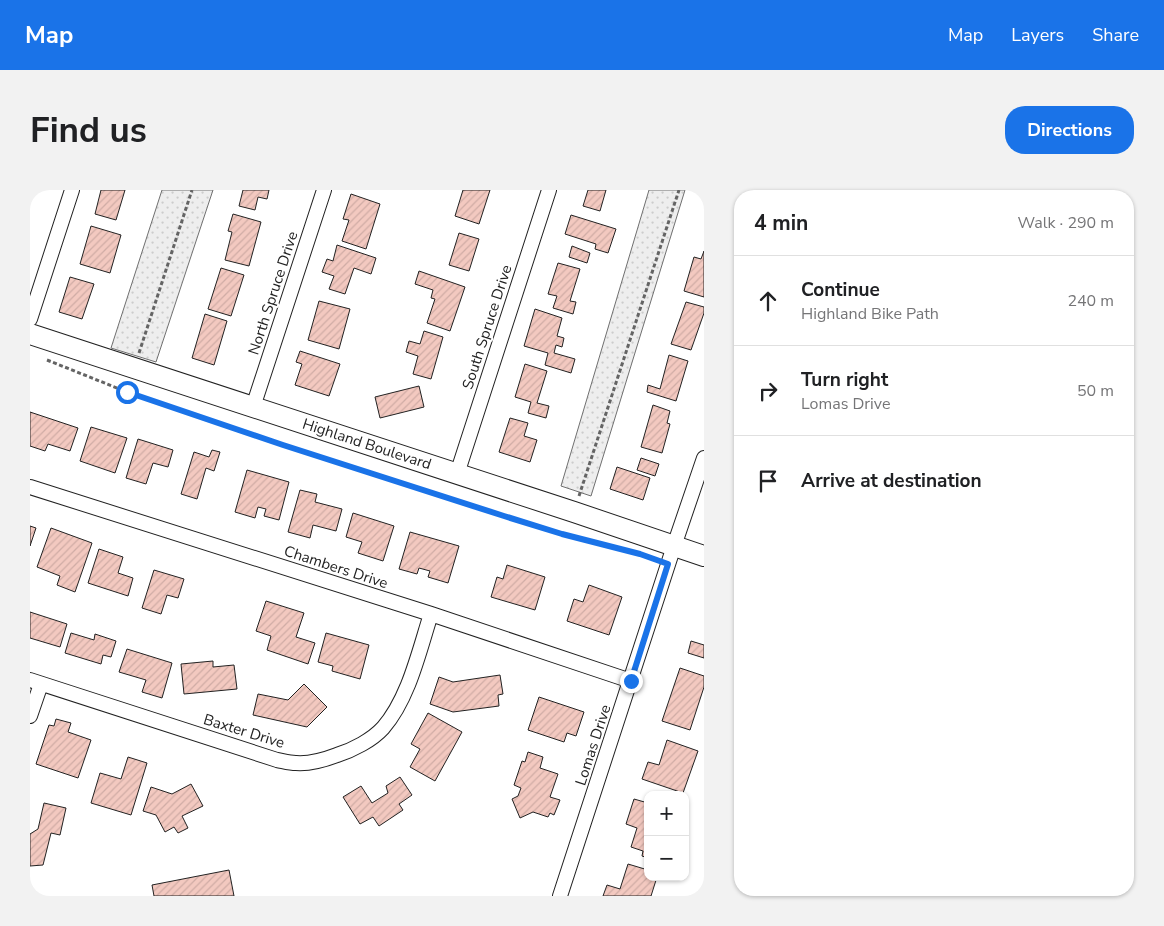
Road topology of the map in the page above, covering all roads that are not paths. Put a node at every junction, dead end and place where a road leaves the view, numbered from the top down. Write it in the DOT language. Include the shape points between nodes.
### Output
graph roads {
  1 [pos="72,190"];
  2 [pos="324,190"];
  3 [pos="549,190"];
  4 [pos="30,319"];
  5 [pos="30,334"];
  6 [pos="253,407"];
  7 [pos="704,458"];
  8 [pos="457,474"];
  9 [pos="30,487"];
  10 [pos="674,546"];
  11 [pos="704,556"];
  12 [pos="431,614"];
  13 [pos="631,681"];
  14 [pos="36,682"];
  15 [pos="30,716"];
  16 [pos="560,896"];
  1 -- 4 [label="street"];
  2 -- 6 [label="street, North Spruce Drive"];
  3 -- 8 [label="street, South Spruce Drive"];
  5 -- 6 [label="main road, Highland Boulevard"];
  6 -- 8 [label="main road, Highland Boulevard"];
  7 -- 10 [label="street, Lomas Drive"];
  8 -- 10 [label="main road, Highland Boulevard"];
  9 -- 12 [label="street, Chambers Drive"];
  10 -- 11 [label="main road, Highland Boulevard"];
  10 -- 13 [label="street, Lomas Drive"];
  12 -- 13 [label="street, Chambers Drive"];
  12 -- 14 [label="street, Baxter Drive" via="396,710 368,740 319,761 296,763 277,760"];
  13 -- 16 [label="street, Lomas Drive"];
  14 -- 15 [label="street"];
}
